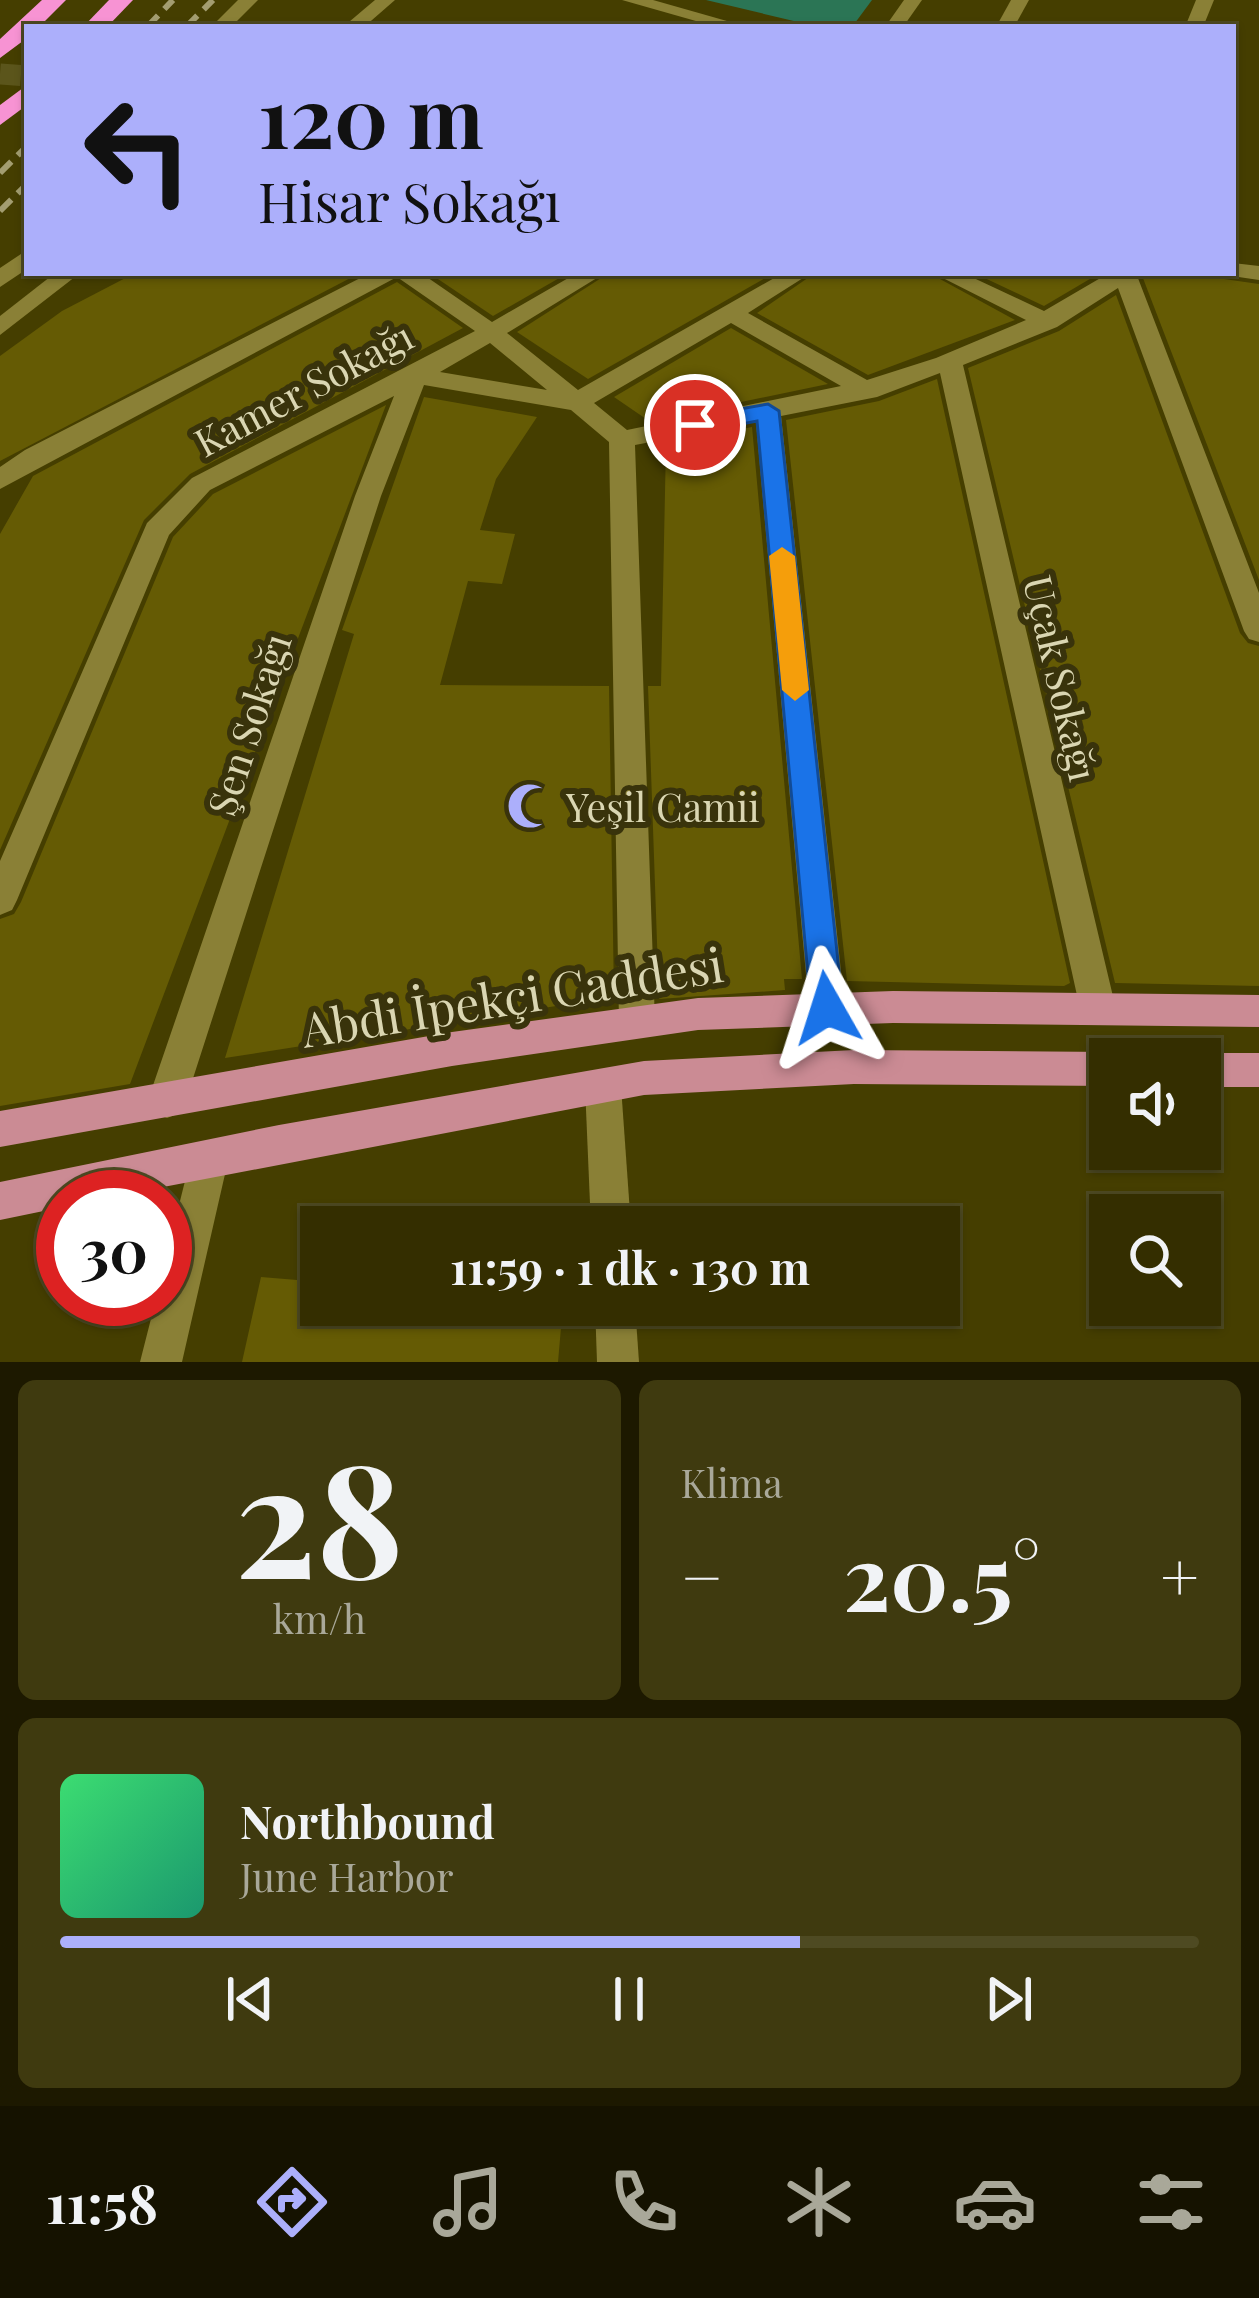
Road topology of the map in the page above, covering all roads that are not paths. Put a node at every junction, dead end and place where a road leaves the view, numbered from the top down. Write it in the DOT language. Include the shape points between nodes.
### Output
graph roads {
  1 [pos="55,0"];
  2 [pos="122,0"];
  3 [pos="249,0"];
  4 [pos="386,0"];
  5 [pos="409,0"];
  6 [pos="631,0"];
  7 [pos="29,24"];
  8 [pos="97,24"];
  9 [pos="223,24"];
  10 [pos="360,24"];
  11 [pos="361,24"];
  12 [pos="727,24"];
  13 [pos="24,29"];
  14 [pos="0,51"];
  15 [pos="24,95"];
  16 [pos="0,118"];
  17 [pos="24,260"];
  18 [pos="65,276"];
  19 [pos="382,276"];
  20 [pos="410,276"];
  21 [pos="589,276"];
  22 [pos="795,276"];
  23 [pos="950,276"];
  24 [pos="1122,276"];
  25 [pos="1126,276"];
  26 [pos="0,280"];
  27 [pos="732,314"];
  28 [pos="1048,322"];
  29 [pos="0,328"];
  30 [pos="490,331"];
  31 [pos="950,364"];
  32 [pos="415,376"];
  33 [pos="868,391"];
  34 [pos="575,403"];
  35 [pos="768,411"];
  36 [pos="622,439"];
  37 [pos="0,480"];
  38 [pos="1259,631"];
  39 [pos="0,900"];
  40 [pos="827,1008"];
  41 [pos="1098,1009"];
  42 [pos="1259,1011"];
  43 [pos="638,1022"];
  44 [pos="1089,1070"];
  45 [pos="1221,1070"];
  46 [pos="1259,1070"];
  47 [pos="644,1078"];
  48 [pos="603,1086"];
  49 [pos="166,1100"];
  50 [pos="0,1129"];
  51 [pos="209,1162"];
  52 [pos="0,1202"];
  53 [pos="610,1206"];
  54 [pos="616,1326"];
  55 [pos="161,1362"];
  56 [pos="618,1362"];
  1 -- 7 [label="highway"];
  2 -- 8 [label="highway"];
  3 -- 9 [label="street"];
  4 -- 10 [label="street"];
  5 -- 11 [label="street"];
  6 -- 12 [label="street"];
  13 -- 14 [label="highway"];
  15 -- 16 [label="highway"];
  17 -- 26 [label="street"];
  18 -- 29 [label="street"];
  19 -- 37 [label="street"];
  20 -- 30 [label="street"];
  21 -- 30 [label="street, Kamer Sokağı"];
  22 -- 27 [label="street"];
  23 -- 28 [label="street"];
  24 -- 28 [label="street"];
  25 -- 38 [label="street"];
  27 -- 33 [label="street"];
  27 -- 34 [label="street"];
  28 -- 31 [label="street"];
  30 -- 32 [label="street, Kamer Sokağı"];
  30 -- 34 [label="street"];
  31 -- 33 [label="street"];
  31 -- 41 [label="street, Uçak Sokağı"];
  32 -- 34 [label="street"];
  32 -- 39 [label="street, Kamer Sokağı" via="201,484 157,530"];
  32 -- 49 [label="street, Şen Sokağı"];
  33 -- 35 [label="street"];
  34 -- 36 [label="street"];
  35 -- 36 [label="street"];
  35 -- 40 [label="street"];
  36 -- 43 [label="street"];
  40 -- 41 [label="main road, Abdi İpekçi Caddesi"];
  40 -- 43 [label="main road, Abdi İpekçi Caddesi"];
  41 -- 42 [label="main road, Abdi İpekçi Caddesi"];
  43 -- 47 [label="main road"];
  43 -- 49 [label="main road, Abdi İpekçi Caddesi"];
  44 -- 47 [label="main road" via="854,1067"];
  45 -- 46 [label="main road"];
  47 -- 48 [label="main road"];
  48 -- 51 [label="main road"];
  48 -- 53 [label="street"];
  49 -- 50 [label="main road, Abdi İpekçi Caddesi"];
  51 -- 52 [label="main road"];
  51 -- 55 [label="street"];
  54 -- 56 [label="street"];
}
